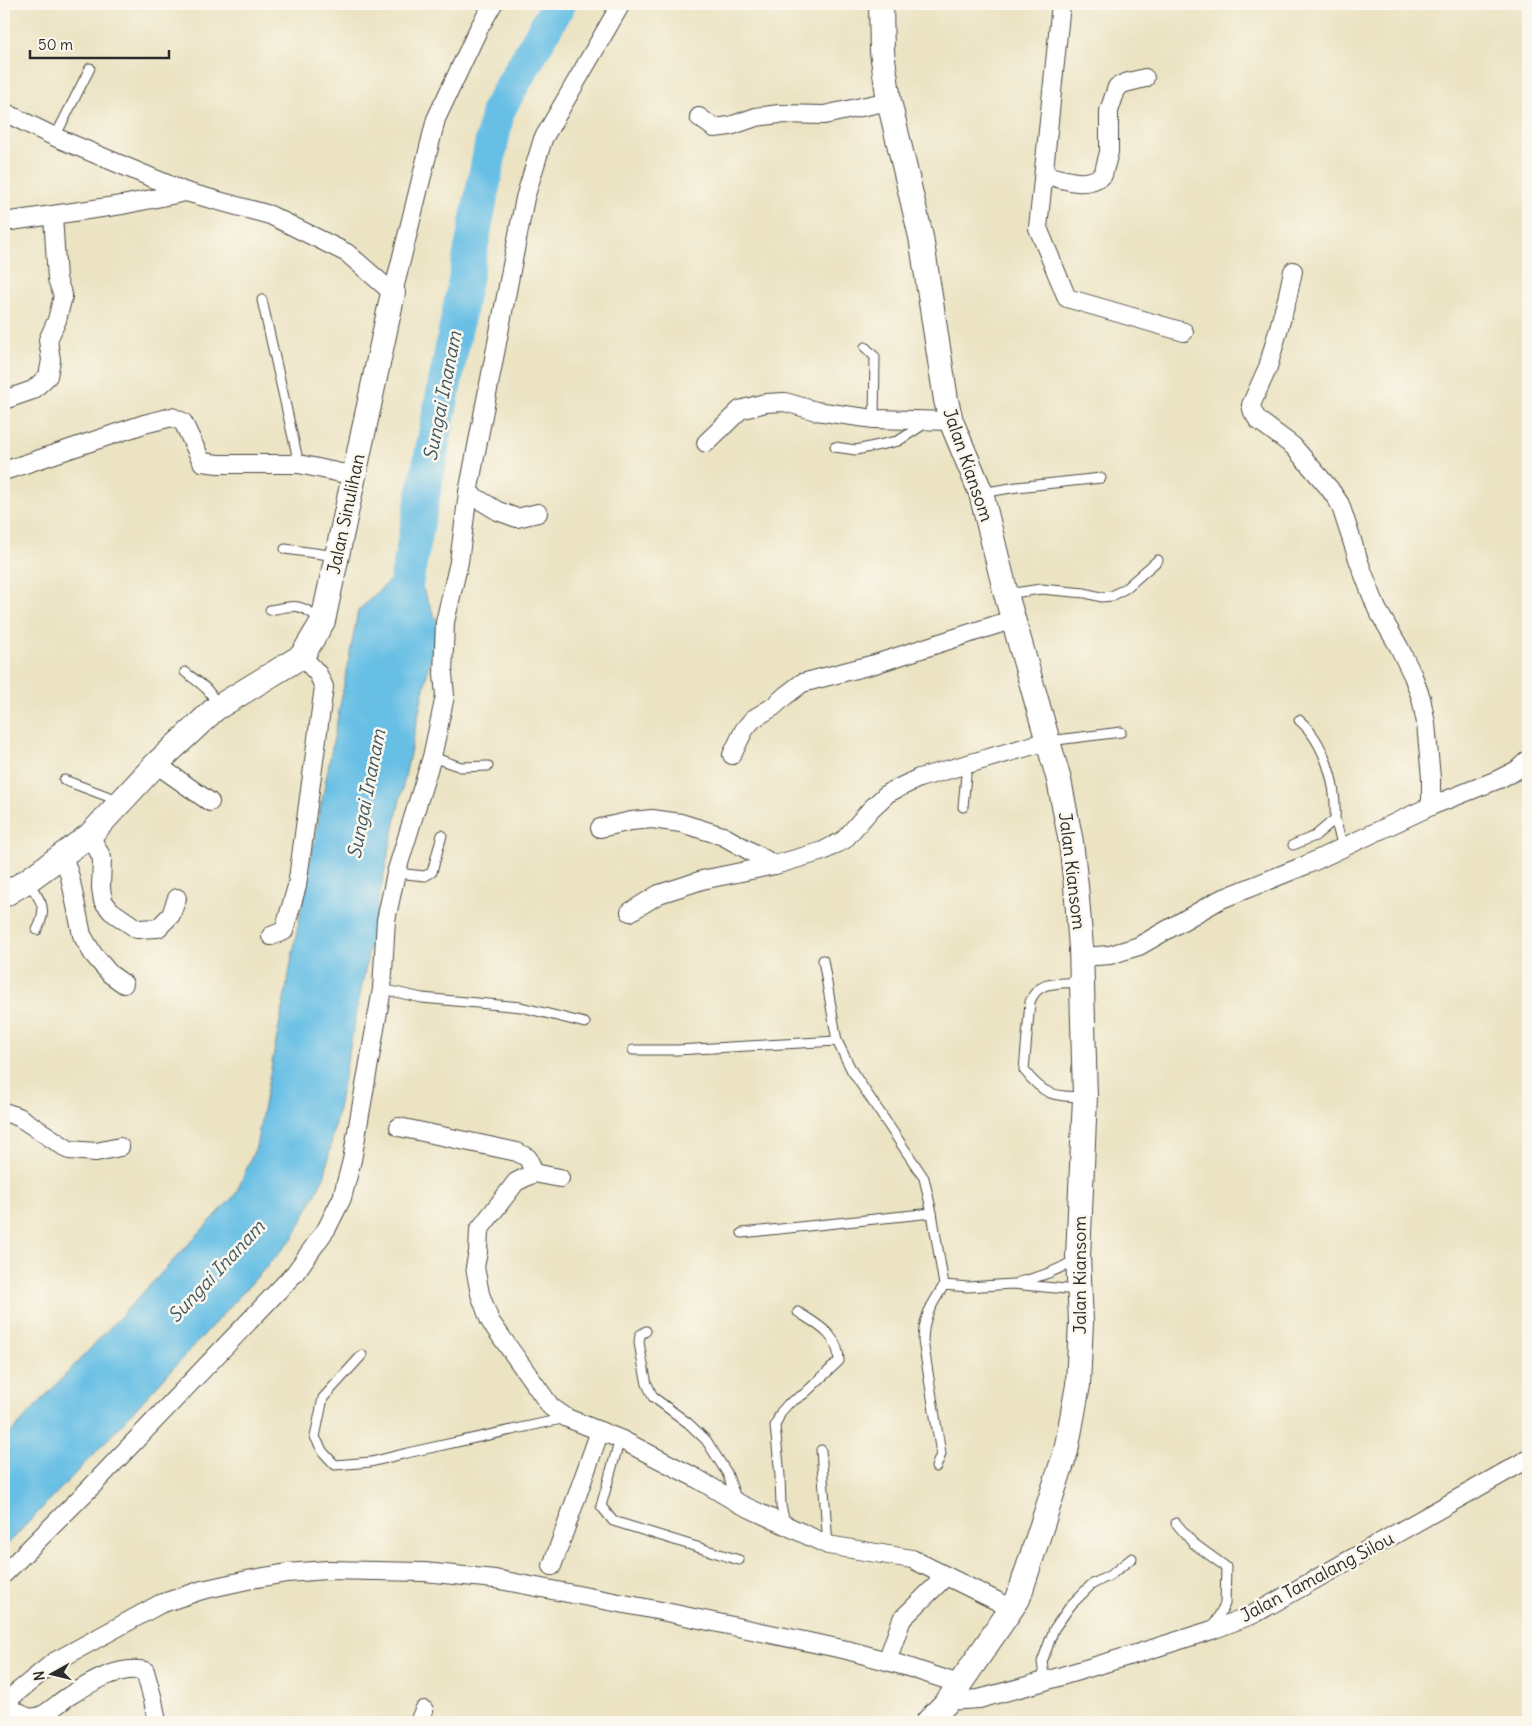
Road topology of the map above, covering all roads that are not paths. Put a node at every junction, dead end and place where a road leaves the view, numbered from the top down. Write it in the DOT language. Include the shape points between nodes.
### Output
graph roads {
  1 [pos="493,4"];
  2 [pos="621,4"];
  3 [pos="881,4"];
  4 [pos="1061,4"];
  5 [pos="90,68"];
  6 [pos="1145,78"];
  7 [pos="889,101"];
  8 [pos="4,112"];
  9 [pos="699,117"];
  10 [pos="55,137"];
  11 [pos="1044,175"];
  12 [pos="186,192"];
  13 [pos="53,215"];
  14 [pos="4,222"];
  15 [pos="1293,271"];
  16 [pos="393,293"];
  17 [pos="262,300"];
  18 [pos="1184,332"];
  19 [pos="865,347"];
  20 [pos="4,400"];
  21 [pos="874,419"];
  22 [pos="941,420"];
  23 [pos="706,443"];
  24 [pos="835,447"];
  25 [pos="299,464"];
  26 [pos="4,471"];
  27 [pos="354,476"];
  28 [pos="1101,478"];
  29 [pos="468,493"];
  30 [pos="981,493"];
  31 [pos="538,513"];
  32 [pos="285,549"];
  33 [pos="337,556"];
  34 [pos="1158,560"];
  35 [pos="1006,594"];
  36 [pos="270,610"];
  37 [pos="323,620"];
  38 [pos="1014,620"];
  39 [pos="302,656"];
  40 [pos="185,672"];
  41 [pos="214,709"];
  42 [pos="1299,720"];
  43 [pos="1121,732"];
  44 [pos="1048,741"];
  45 [pos="732,755"];
  46 [pos="432,757"];
  47 [pos="1528,760"];
  48 [pos="967,763"];
  49 [pos="156,764"];
  50 [pos="488,766"];
  51 [pos="64,780"];
  52 [pos="121,801"];
  53 [pos="210,802"];
  54 [pos="1431,806"];
  55 [pos="963,807"];
  56 [pos="1335,819"];
  57 [pos="600,828"];
  58 [pos="90,835"];
  59 [pos="442,835"];
  60 [pos="1293,845"];
  61 [pos="1343,847"];
  62 [pos="63,855"];
  63 [pos="775,865"];
  64 [pos="396,873"];
  65 [pos="27,881"];
  66 [pos="4,895"];
  67 [pos="177,898"];
  68 [pos="630,912"];
  69 [pos="37,930"];
  70 [pos="271,936"];
  71 [pos="1082,957"];
  72 [pos="823,960"];
  73 [pos="1082,982"];
  74 [pos="124,984"];
  75 [pos="382,989"];
  76 [pos="586,1023"];
  77 [pos="837,1041"];
  78 [pos="633,1050"];
  79 [pos="1085,1097"];
  80 [pos="4,1112"];
  81 [pos="399,1127"];
  82 [pos="120,1147"];
  83 [pos="534,1173"];
  84 [pos="560,1178"];
  85 [pos="932,1213"];
  86 [pos="742,1233"];
  87 [pos="1078,1257"];
  88 [pos="1012,1284"];
  89 [pos="944,1285"];
  90 [pos="1080,1291"];
  91 [pos="798,1312"];
  92 [pos="646,1331"];
  93 [pos="362,1355"];
  94 [pos="566,1418"];
  95 [pos="600,1431"];
  96 [pos="620,1439"];
  97 [pos="821,1450"];
  98 [pos="1528,1459"];
  99 [pos="936,1468"];
  100 [pos="738,1503"];
  101 [pos="1176,1523"];
  102 [pos="786,1526"];
  103 [pos="828,1545"];
  104 [pos="1132,1558"];
  105 [pos="739,1560"];
  106 [pos="552,1566"];
  107 [pos="4,1574"];
  108 [pos="946,1576"];
  109 [pos="1011,1608"];
  110 [pos="1212,1630"];
  111 [pos="887,1661"];
  112 [pos="1045,1681"];
  113 [pos="954,1693"];
  114 [pos="4,1704"];
  115 [pos="157,1722"];
  116 [pos="928,1722"];
  1 -- 16 [label="street, Jalan Sinulihan" via="436,119"];
  2 -- 29 [label="street" via="543,139 525,198"];
  3 -- 7 [label="street, Jalan Kiansom" via="882,52"];
  4 -- 11 [label="street"];
  5 -- 10 [label="lane"];
  6 -- 11 [label="street" via="1117,87 1109,110 1104,175 1094,182 1083,183"];
  7 -- 9 [label="street" via="824,115 756,117 714,128"];
  7 -- 22 [label="street, Jalan Kiansom" via="921,237 946,400"];
  8 -- 10 [label="street"];
  10 -- 12 [label="street"];
  11 -- 18 [label="street" via="1038,228 1067,298"];
  12 -- 13 [label="street"];
  12 -- 16 [label="street" via="270,216 330,244 347,253"];
  13 -- 14 [label="street"];
  13 -- 20 [label="street" via="57,279 63,296 48,340 51,360 48,376 33,390"];
  15 -- 54 [label="street" via="1268,367 1251,405 1252,412 1293,446 1340,504 1377,609 1421,698 1426,723"];
  16 -- 27 [label="street, Jalan Sinulihan"];
  17 -- 25 [label="lane"];
  19 -- 21 [label="lane" via="875,357"];
  21 -- 22 [label="street"];
  21 -- 23 [label="street" via="785,402 765,403 740,410"];
  22 -- 24 [label="lane" via="898,441 856,450"];
  22 -- 30 [label="street, Jalan Kiansom"];
  25 -- 26 [label="street" via="202,462 183,422 172,418 144,424"];
  25 -- 27 [label="street"];
  27 -- 33 [label="street, Jalan Sinulihan"];
  28 -- 30 [label="lane"];
  29 -- 31 [label="street" via="517,518"];
  29 -- 46 [label="street" via="459,562 445,622 445,696"];
  30 -- 35 [label="street, Jalan Kiansom"];
  32 -- 33 [label="lane"];
  33 -- 37 [label="street, Jalan Sinulihan"];
  34 -- 35 [label="lane" via="1112,596 1040,589"];
  35 -- 38 [label="street, Jalan Kiansom"];
  36 -- 37 [label="lane" via="294,606 305,608"];
  37 -- 39 [label="street, Jalan Sinulihan"];
  38 -- 44 [label="street, Jalan Kiansom"];
  38 -- 45 [label="street" via="875,664 802,683 753,719"];
  39 -- 41 [label="street, Jalan Sinulihan"];
  39 -- 70 [label="street" via="318,674 324,687 296,886 284,931"];
  40 -- 41 [label="lane" via="206,689 215,701"];
  41 -- 49 [label="street, Jalan Sinulihan"];
  42 -- 56 [label="lane" via="1307,726 1331,774 1336,802"];
  43 -- 44 [label="lane"];
  44 -- 48 [label="street"];
  44 -- 71 [label="street, Jalan Kiansom" via="1072,842"];
  46 -- 50 [label="lane" via="461,766"];
  46 -- 64 [label="street"];
  47 -- 54 [label="street" via="1518,770"];
  48 -- 55 [label="lane"];
  48 -- 63 [label="street" via="919,778 888,793 844,840 824,851"];
  49 -- 52 [label="street, Jalan Sinulihan"];
  49 -- 53 [label="street"];
  51 -- 52 [label="lane"];
  52 -- 58 [label="street, Jalan Sinulihan"];
  54 -- 61 [label="street"];
  56 -- 60 [label="lane" via="1315,836"];
  56 -- 61 [label="lane"];
  57 -- 63 [label="street" via="652,819 681,823 724,836"];
  58 -- 62 [label="street, Jalan Sinulihan"];
  58 -- 67 [label="street" via="102,858 103,901 137,930 158,928 171,915"];
  59 -- 64 [label="lane" via="432,872 424,876"];
  61 -- 71 [label="street" via="1219,900 1139,946 1110,955"];
  62 -- 65 [label="street, Jalan Sinulihan"];
  62 -- 74 [label="street" via="82,935 110,974"];
  63 -- 68 [label="street" via="702,880 659,894"];
  64 -- 75 [label="street" via="386,920"];
  65 -- 66 [label="street, Jalan Sinulihan"];
  65 -- 69 [label="lane" via="41,901 43,919"];
  71 -- 73 [label="street, Jalan Kiansom"];
  72 -- 77 [label="lane"];
  73 -- 79 [label="street, Jalan Kiansom"];
  73 -- 79 [label="lane" via="1046,984 1034,992 1030,1002 1024,1070 1036,1085 1048,1093"];
  75 -- 76 [label="lane" via="422,998 521,1007"];
  75 -- 107 [label="street" via="352,1160 342,1198 327,1228 295,1272"];
  77 -- 78 [label="lane"];
  77 -- 85 [label="lane" via="852,1072 924,1178"];
  79 -- 87 [label="street, Jalan Kiansom"];
  80 -- 82 [label="street" via="19,1117 69,1150 96,1152"];
  81 -- 83 [label="street" via="517,1152 528,1158"];
  83 -- 84 [label="street"];
  83 -- 94 [label="street" via="516,1182 479,1230 474,1267 490,1321 551,1407"];
  85 -- 86 [label="lane"];
  85 -- 89 [label="lane"];
  87 -- 88 [label="lane" via="1044,1276"];
  87 -- 90 [label="street, Jalan Kiansom"];
  88 -- 89 [label="lane"];
  88 -- 90 [label="lane"];
  89 -- 99 [label="lane" via="923,1324 941,1454"];
  90 -- 109 [label="street, Jalan Kiansom" via="1078,1385 1066,1451 1018,1599"];
  91 -- 102 [label="lane" via="828,1333 839,1351 839,1361 804,1394 788,1404 775,1426 781,1506"];
  92 -- 100 [label="lane" via="640,1335 639,1342 653,1398 706,1440 728,1473"];
  93 -- 94 [label="lane" via="322,1398 315,1437 335,1465 371,1462"];
  94 -- 95 [label="street"];
  95 -- 96 [label="street"];
  95 -- 106 [label="street"];
  96 -- 100 [label="street"];
  96 -- 105 [label="lane" via="600,1506 613,1521"];
  97 -- 103 [label="lane"];
  98 -- 110 [label="street, Jalan Tamalang Silou" via="1254,1614"];
  100 -- 102 [label="street"];
  101 -- 110 [label="lane" via="1193,1543 1226,1567 1225,1604"];
  102 -- 103 [label="street"];
  103 -- 108 [label="street" via="912,1559"];
  104 -- 112 [label="lane" via="1091,1585 1054,1629 1042,1662"];
  108 -- 109 [label="street"];
  108 -- 111 [label="street" via="902,1620"];
  109 -- 113 [label="street, Jalan Kiansom"];
  110 -- 112 [label="street, Jalan Tamalang Silou"];
  111 -- 113 [label="street"];
  111 -- 114 [label="street" via="847,1650 495,1579 424,1572 327,1570 252,1579 160,1604 54,1662"];
  112 -- 113 [label="street, Jalan Tamalang Silou" via="979,1698"];
  113 -- 116 [label="street, Jalan Kiansom"];
  114 -- 115 [label="street" via="28,1717 39,1717 68,1696 117,1671 135,1668 145,1670"];
}
